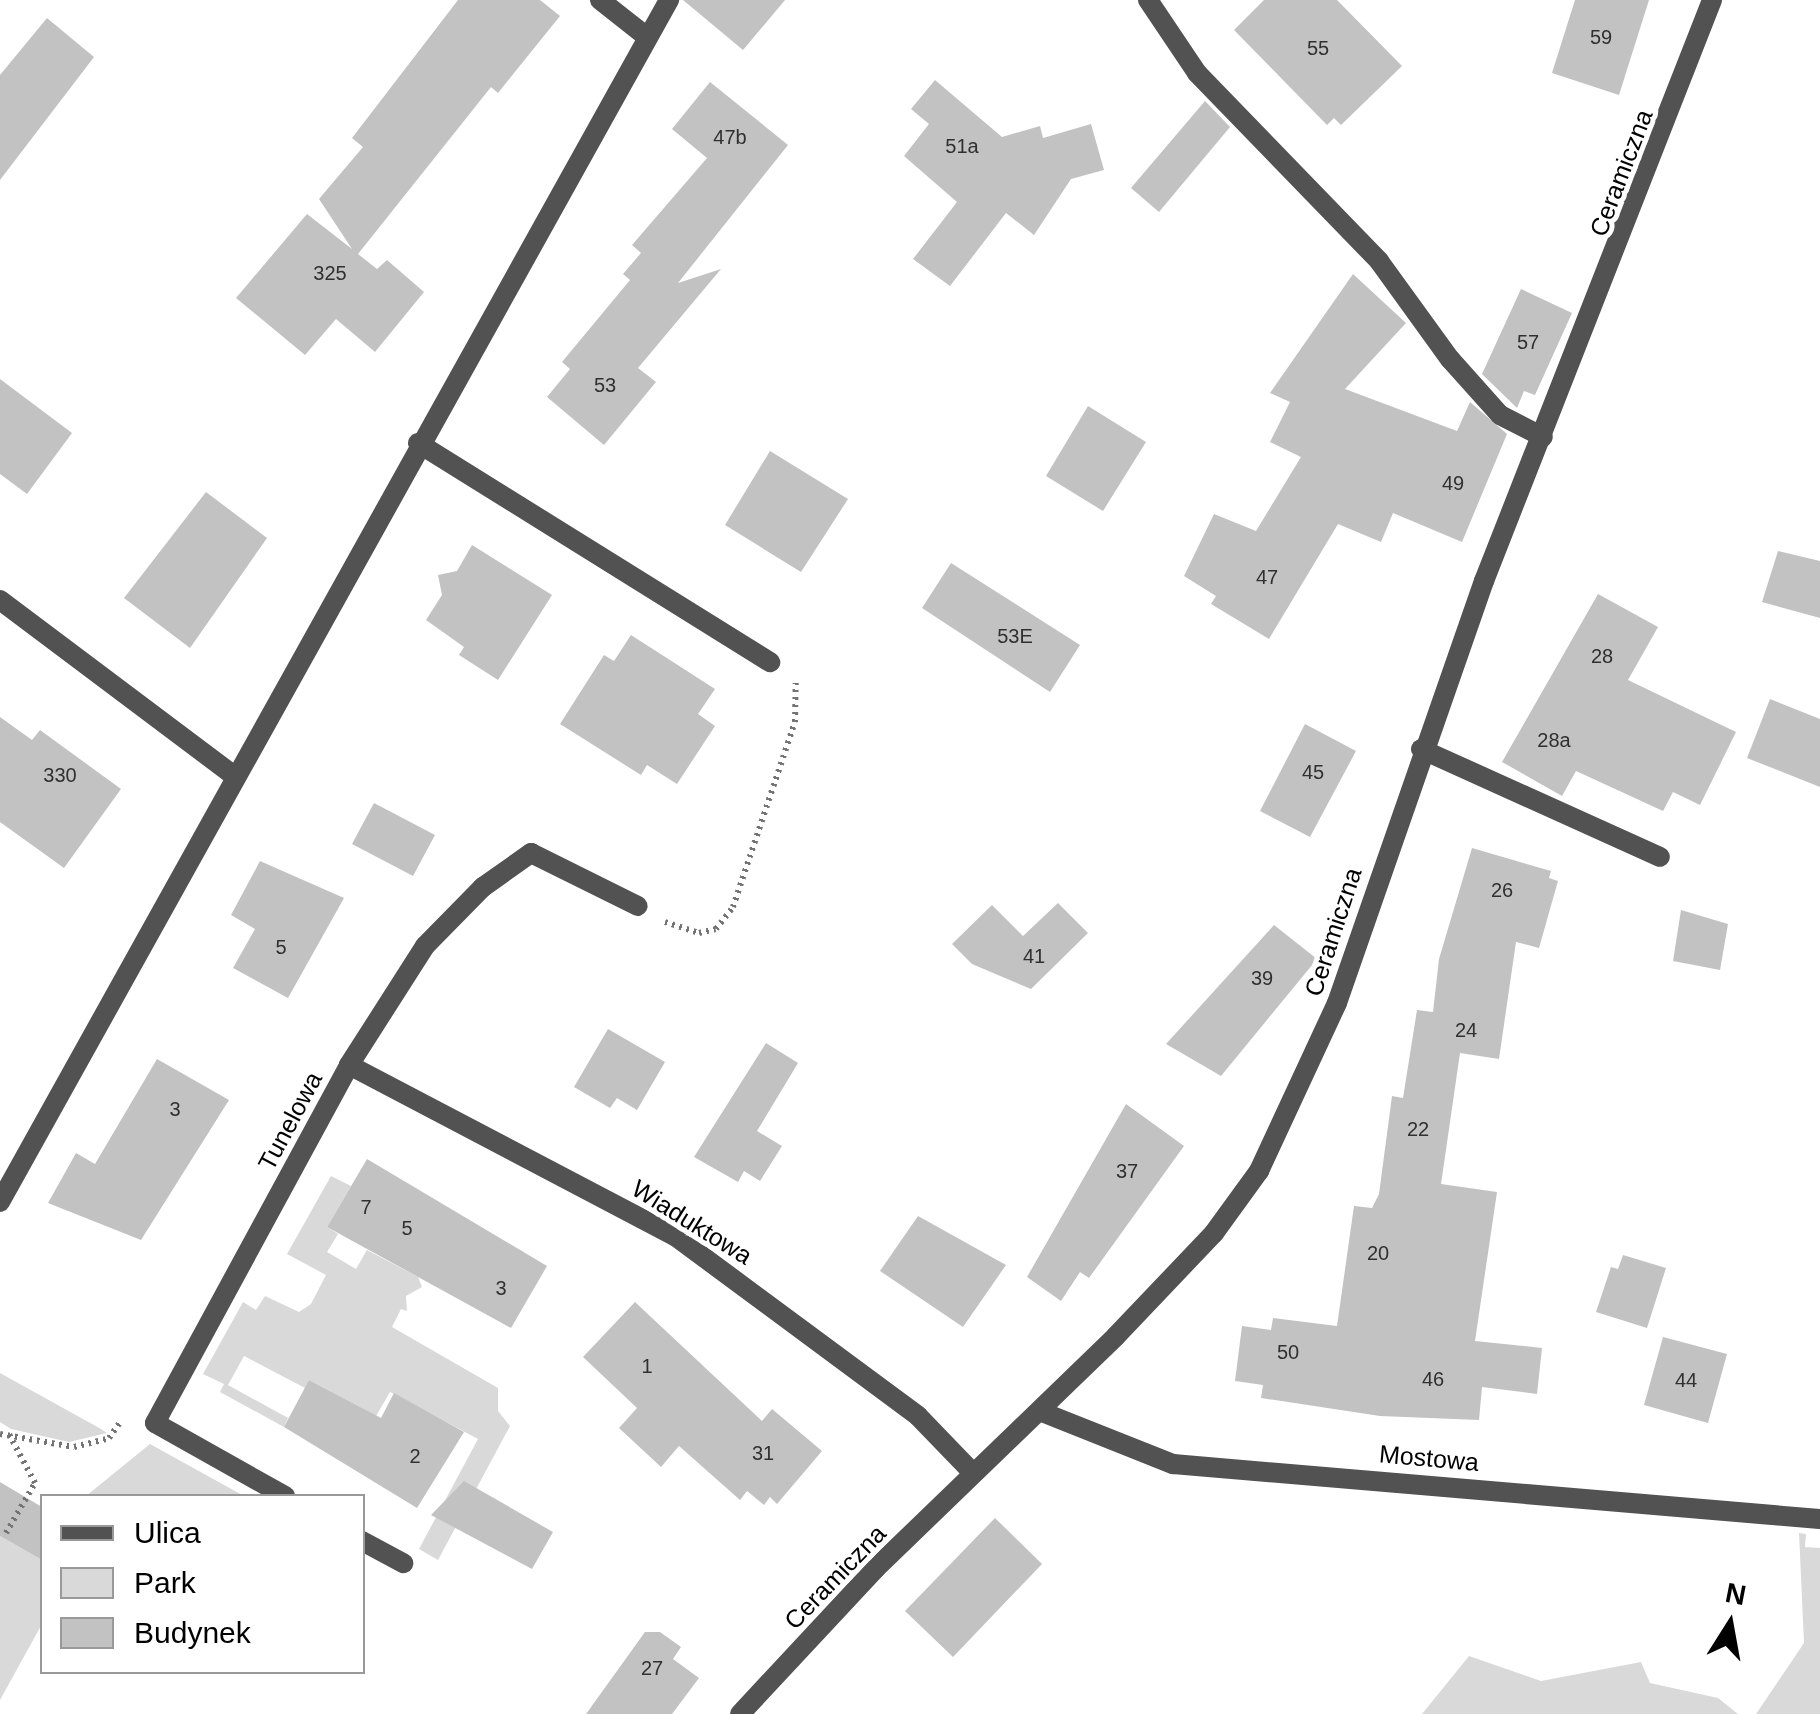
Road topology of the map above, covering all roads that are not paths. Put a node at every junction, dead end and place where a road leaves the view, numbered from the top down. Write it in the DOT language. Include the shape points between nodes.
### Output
graph roads {
  1 [pos="600,0"];
  2 [pos="668,0"];
  3 [pos="1148,0"];
  4 [pos="1712,0"];
  5 [pos="646,37"];
  6 [pos="1544,437"];
  7 [pos="418,443"];
  8 [pos="0,600"];
  9 [pos="770,662"];
  10 [pos="1422,749"];
  11 [pos="232,775"];
  12 [pos="1660,857"];
  13 [pos="638,906"];
  14 [pos="348,1066"];
  15 [pos="0,1202"];
  16 [pos="1042,1412"];
  17 [pos="973,1474"];
  18 [pos="281,1494"];
  19 [pos="1820,1519"];
  20 [pos="365,1543"];
  21 [pos="403,1564"];
  22 [pos="740,1714"];
  1 -- 5 [label="street"];
  2 -- 5 [label="street"];
  3 -- 6 [label="street" via="1197,73 1379,261 1500,415"];
  4 -- 6 [label="street, Ceramiczna"];
  5 -- 7 [label="street"];
  6 -- 10 [label="street, Ceramiczna"];
  7 -- 9 [label="street"];
  7 -- 11 [label="street"];
  8 -- 11 [label="street"];
  10 -- 12 [label="street"];
  10 -- 16 [label="street, Ceramiczna" via="1337,1003 1259,1171 1214,1233"];
  11 -- 15 [label="street"];
  13 -- 14 [label="street, Tunelowa" via="531,853 425,946"];
  14 -- 17 [label="street, Wiaduktowa" via="676,1236 918,1416"];
  14 -- 18 [label="street, Tunelowa" via="155,1423"];
  16 -- 17 [label="street, Ceramiczna"];
  16 -- 19 [label="street, Mostowa" via="1173,1464"];
  17 -- 22 [label="street, Ceramiczna"];
  20 -- 21 [label="street"];
}
